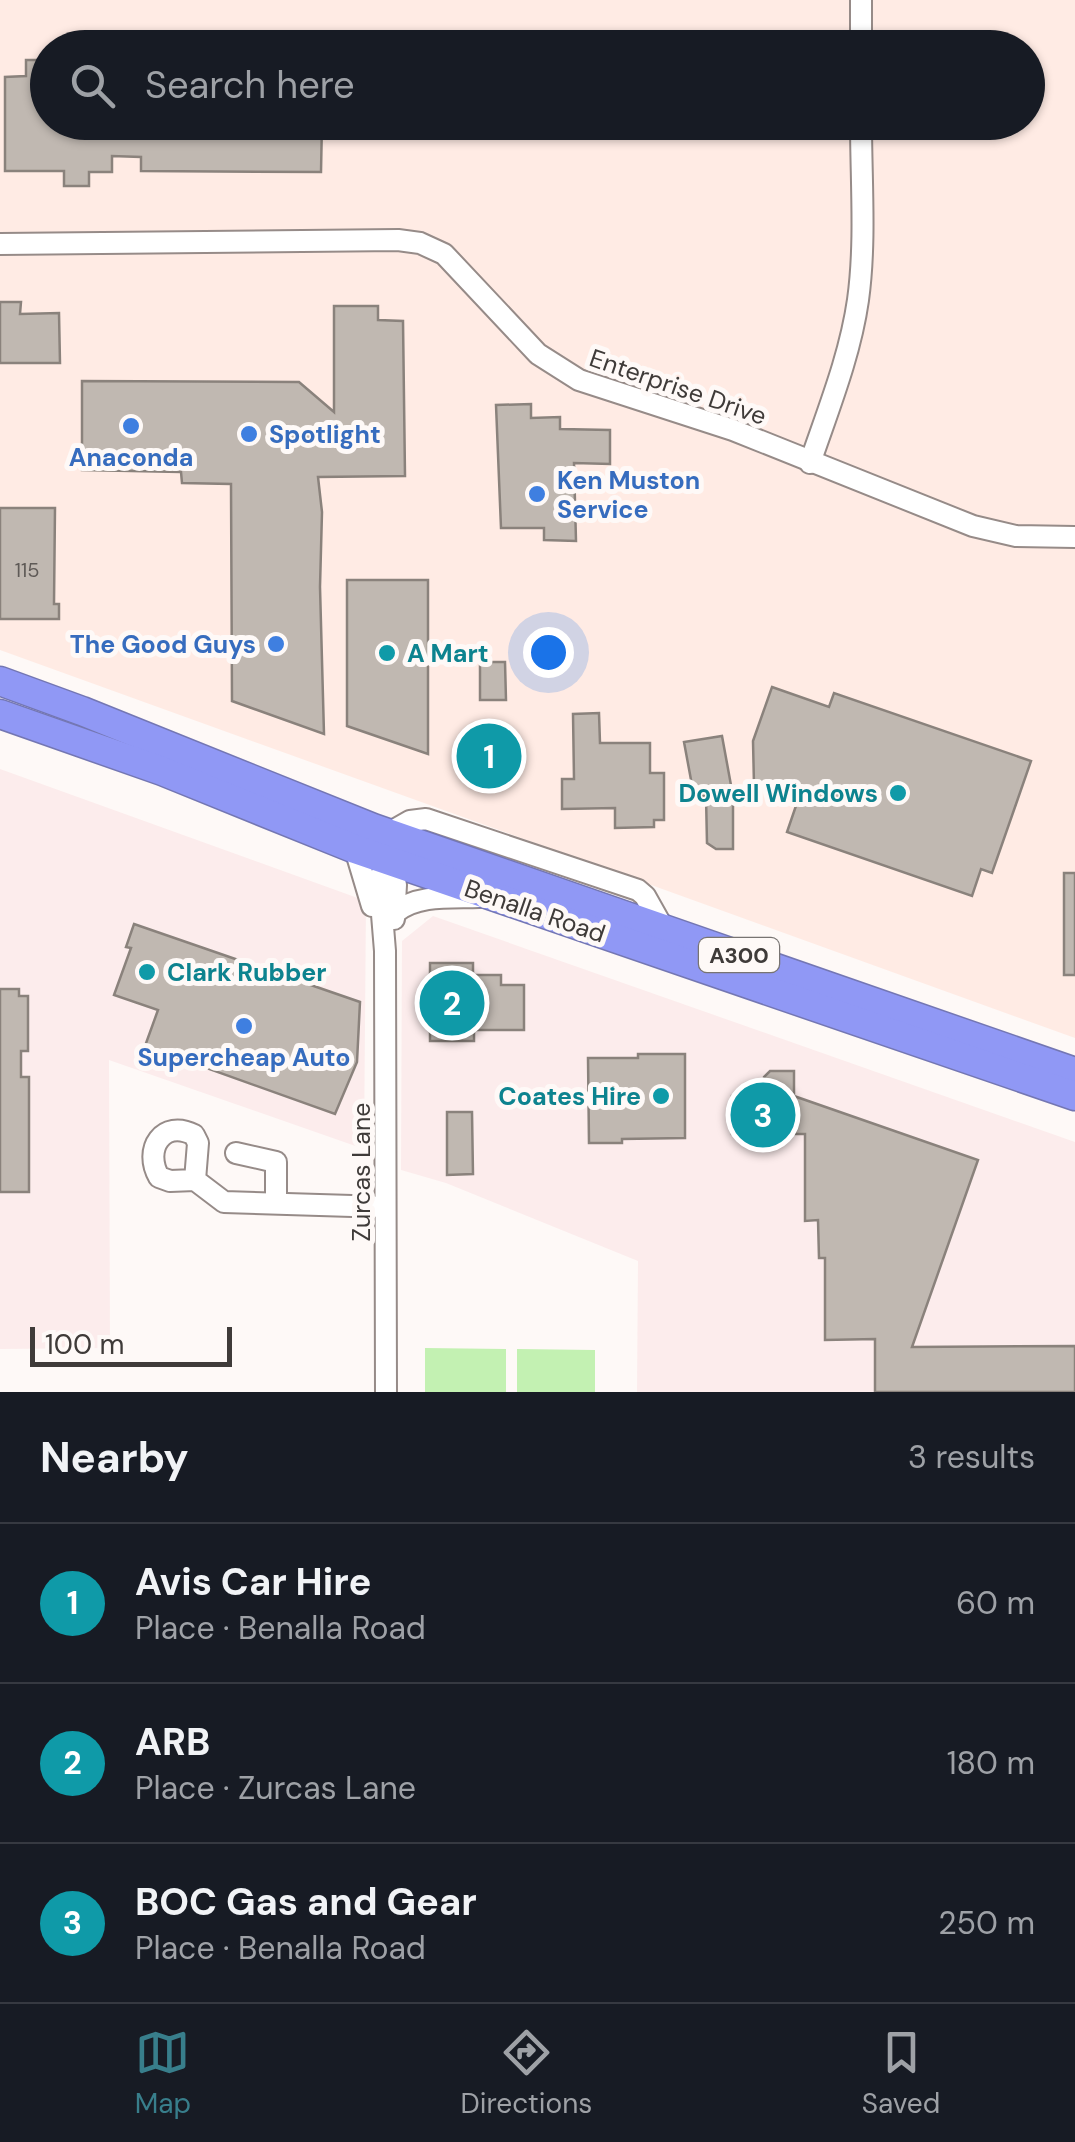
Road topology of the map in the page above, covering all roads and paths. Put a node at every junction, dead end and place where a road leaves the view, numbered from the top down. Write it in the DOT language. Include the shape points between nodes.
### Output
graph roads {
  1 [pos="861,0"];
  2 [pos="861,30"];
  3 [pos="861,140"];
  4 [pos="0,244"];
  5 [pos="810,463"];
  6 [pos="1075,537"];
  7 [pos="0,681"];
  8 [pos="0,714"];
  9 [pos="394,844"];
  10 [pos="355,849"];
  11 [pos="491,896"];
  12 [pos="396,912"];
  13 [pos="385,951"];
  14 [pos="739,954"];
  15 [pos="760,988"];
  16 [pos="1075,1072"];
  17 [pos="1075,1096"];
  18 [pos="236,1153"];
  19 [pos="195,1180"];
  20 [pos="276,1203"];
  21 [pos="386,1207"];
  22 [pos="386,1392"];
  1 -- 2 [label="street"];
  3 -- 5 [label="street" via="858,302"];
  4 -- 5 [label="street, Enterprise Drive" via="420,243 444,254 538,354 578,380 733,430"];
  5 -- 6 [label="street, Enterprise Drive" via="973,526 1016,536"];
  7 -- 9 [label="highway, Benalla Road / A300"];
  8 -- 10 [label="highway, Benalla Road / A300"];
  9 -- 10 [label="highway, Benalla Road / A300"];
  9 -- 11 [label="highway, Benalla Road / A300"];
  9 -- 12 [label="street, Zurcas Lane"];
  9 -- 13 [label="street, Zurcas Lane" via="379,878"];
  9 -- 14 [label="highway, Benalla Road / A300"];
  10 -- 13 [label="street, Zurcas Lane"];
  11 -- 12 [label="street" via="419,900"];
  11 -- 15 [label="highway, Benalla Road / A300"];
  12 -- 13 [label="street, Zurcas Lane"];
  13 -- 21 [label="street, Zurcas Lane"];
  14 -- 15 [label="highway"];
  14 -- 16 [label="highway, Benalla Road / A300"];
  15 -- 17 [label="highway, Benalla Road / A300"];
  18 -- 20 [label="street" via="276,1162"];
  19 -- 20 [label="street" via="224,1202"];
  20 -- 21 [label="street"];
  21 -- 22 [label="street, Zurcas Lane"];
}
